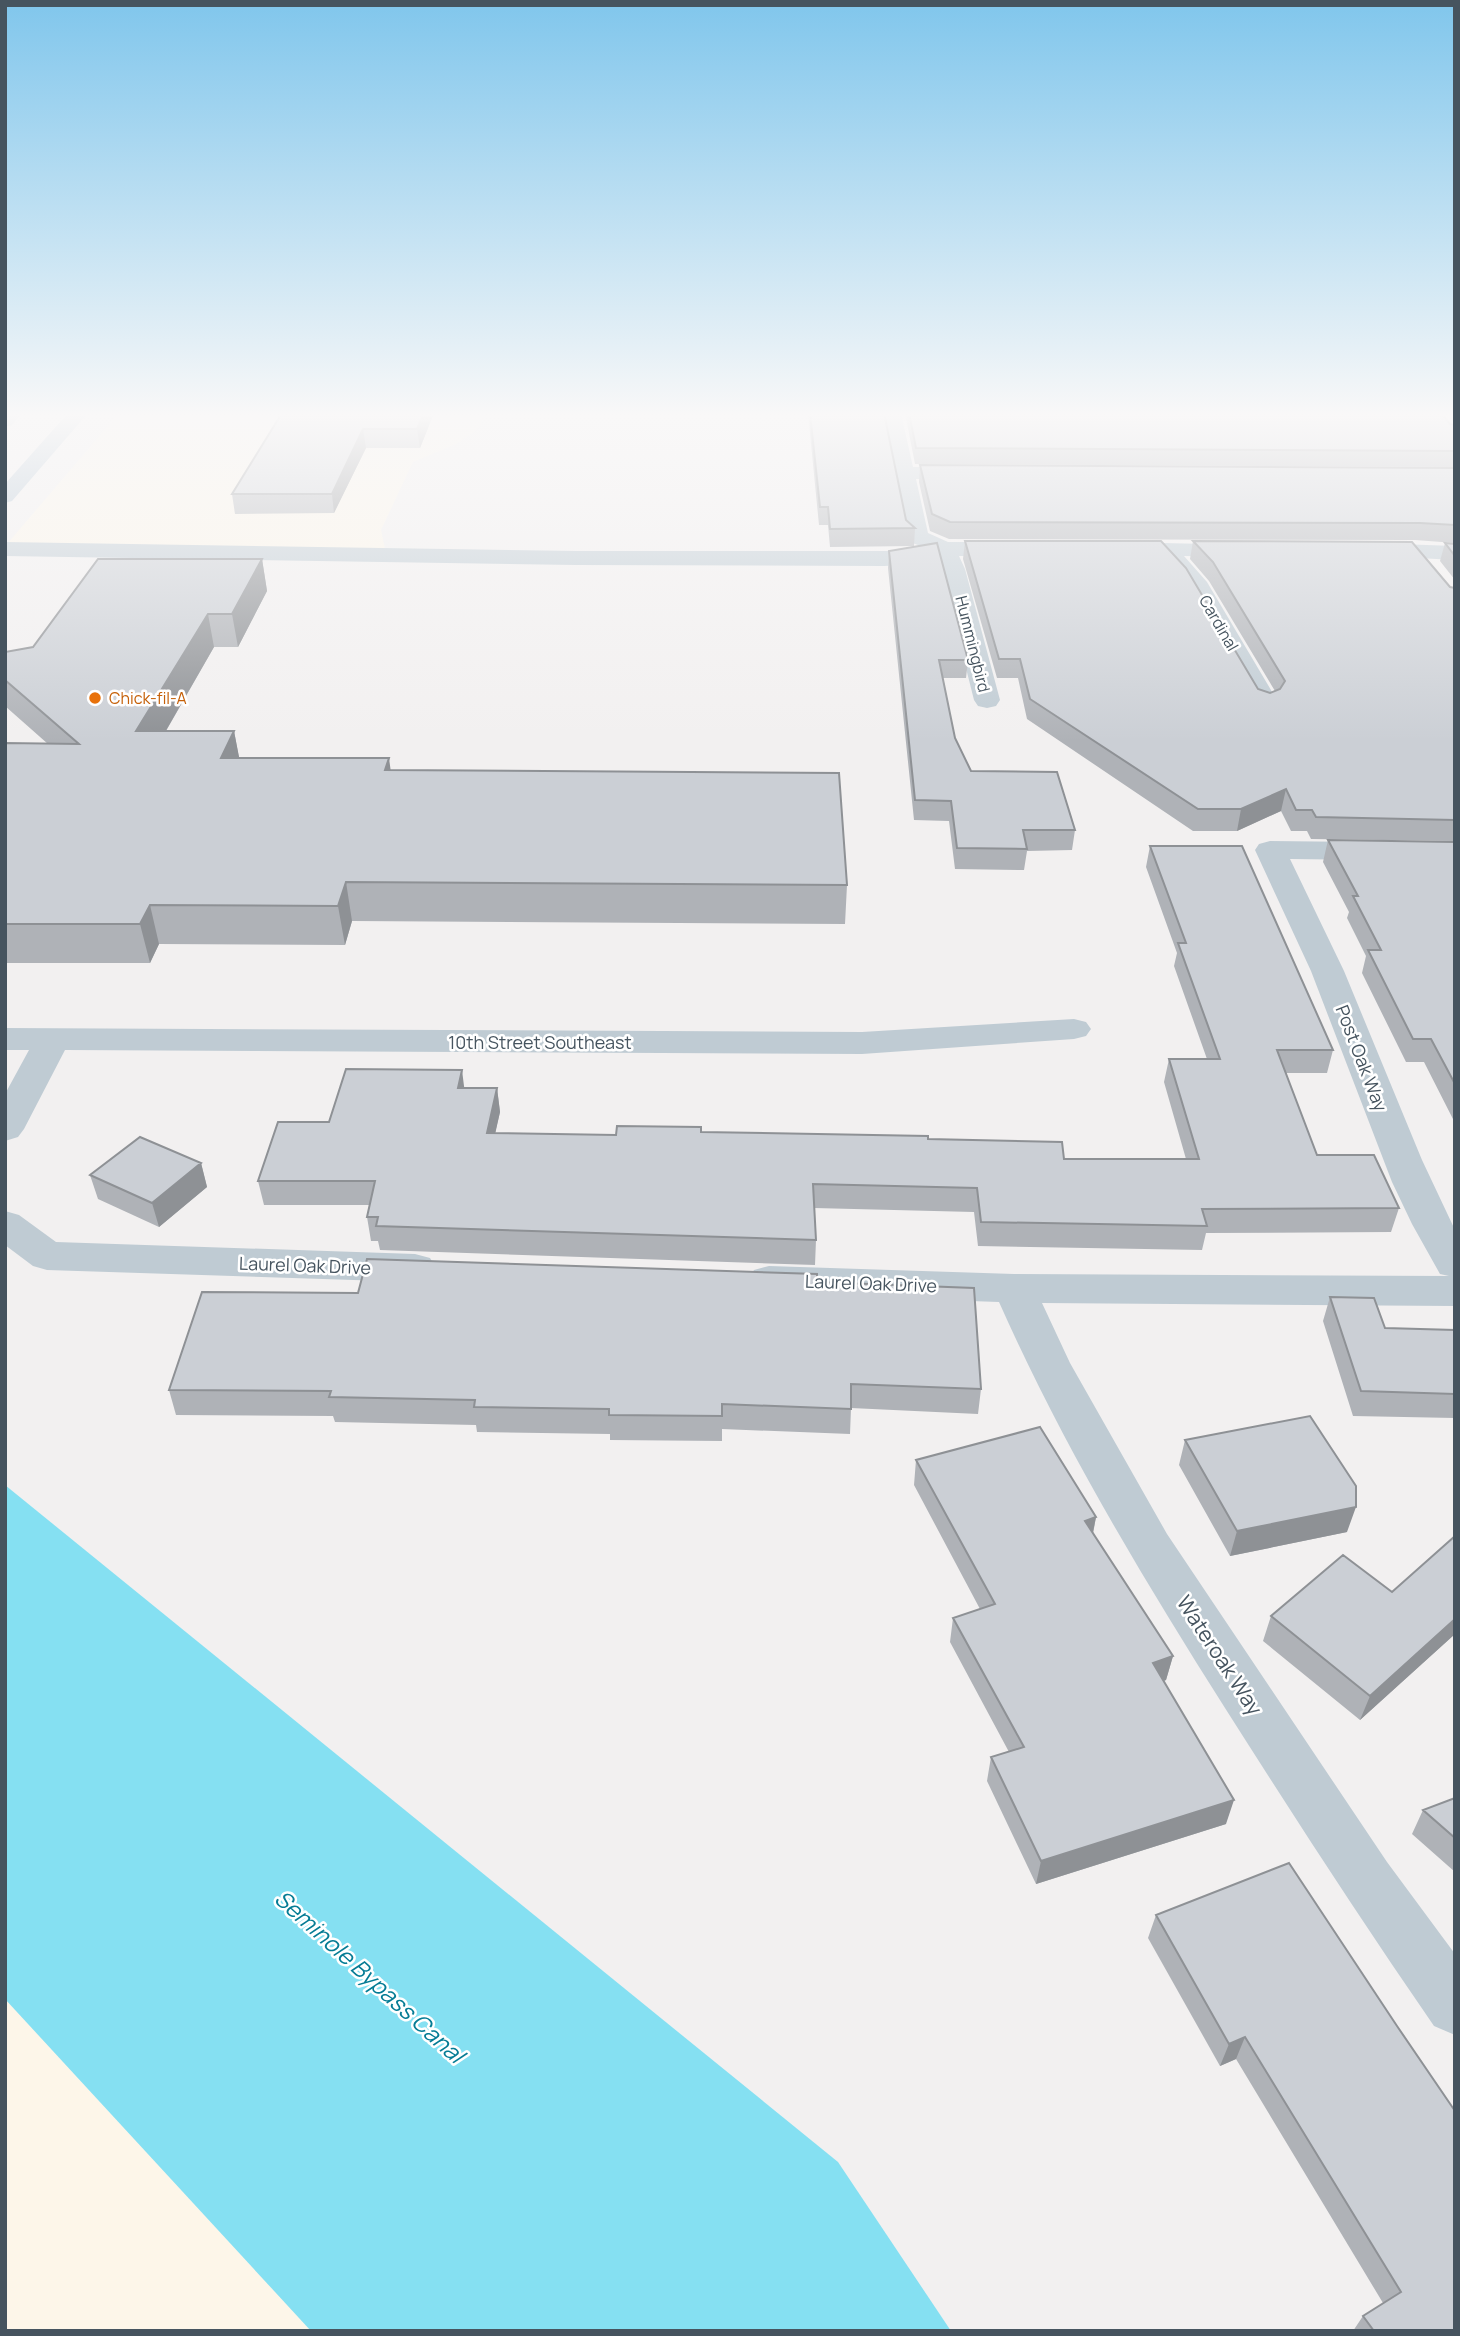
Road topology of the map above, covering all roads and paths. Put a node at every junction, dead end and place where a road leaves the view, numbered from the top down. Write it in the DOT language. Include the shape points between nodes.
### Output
graph roads {
  1 [pos="915,522"];
  2 [pos="5,549"];
  3 [pos="945,549"];
  4 [pos="1042,549"];
  5 [pos="1097,549"];
  6 [pos="1166,550"];
  7 [pos="1263,550"];
  8 [pos="1346,550"];
  9 [pos="1415,550"];
  10 [pos="1455,553"];
  11 [pos="1435,573"];
  12 [pos="987,700"];
  13 [pos="1265,702"];
  14 [pos="1455,852"];
  15 [pos="1074,1029"];
  16 [pos="5,1039"];
  17 [pos="52,1040"];
  18 [pos="5,1129"];
  19 [pos="5,1224"];
  20 [pos="1455,1264"];
  21 [pos="448,1269"];
  22 [pos="738,1279"];
  23 [pos="1014,1288"];
  24 [pos="1455,1291"];
  25 [pos="1455,2005"];
  1 -- 3 [label="street" via="918,537"];
  2 -- 3 [label="street" via="884,559"];
  3 -- 4 [label="street"];
  3 -- 12 [label="street, Hummingbird"];
  5 -- 6 [label="street"];
  6 -- 7 [label="street"];
  6 -- 13 [label="street, Cardinal" via="1195,582"];
  8 -- 9 [label="street"];
  9 -- 10 [label="street"];
  9 -- 11 [label="street"];
  14 -- 20 [label="street, Post Oak Way" via="1270,850 1344,1011 1400,1156"];
  15 -- 17 [label="street, 10th Street Southeast" via="862,1043"];
  16 -- 17 [label="street, 10th Street Southeast"];
  17 -- 18 [label="street"];
  19 -- 21 [label="street, Laurel Oak Drive" via="47,1256"];
  22 -- 23 [label="street, Laurel Oak Drive"];
  23 -- 24 [label="street, Laurel Oak Drive"];
  23 -- 25 [label="street, Wateroak Way" via="1048,1363 1150,1548 1367,1881"];
}
